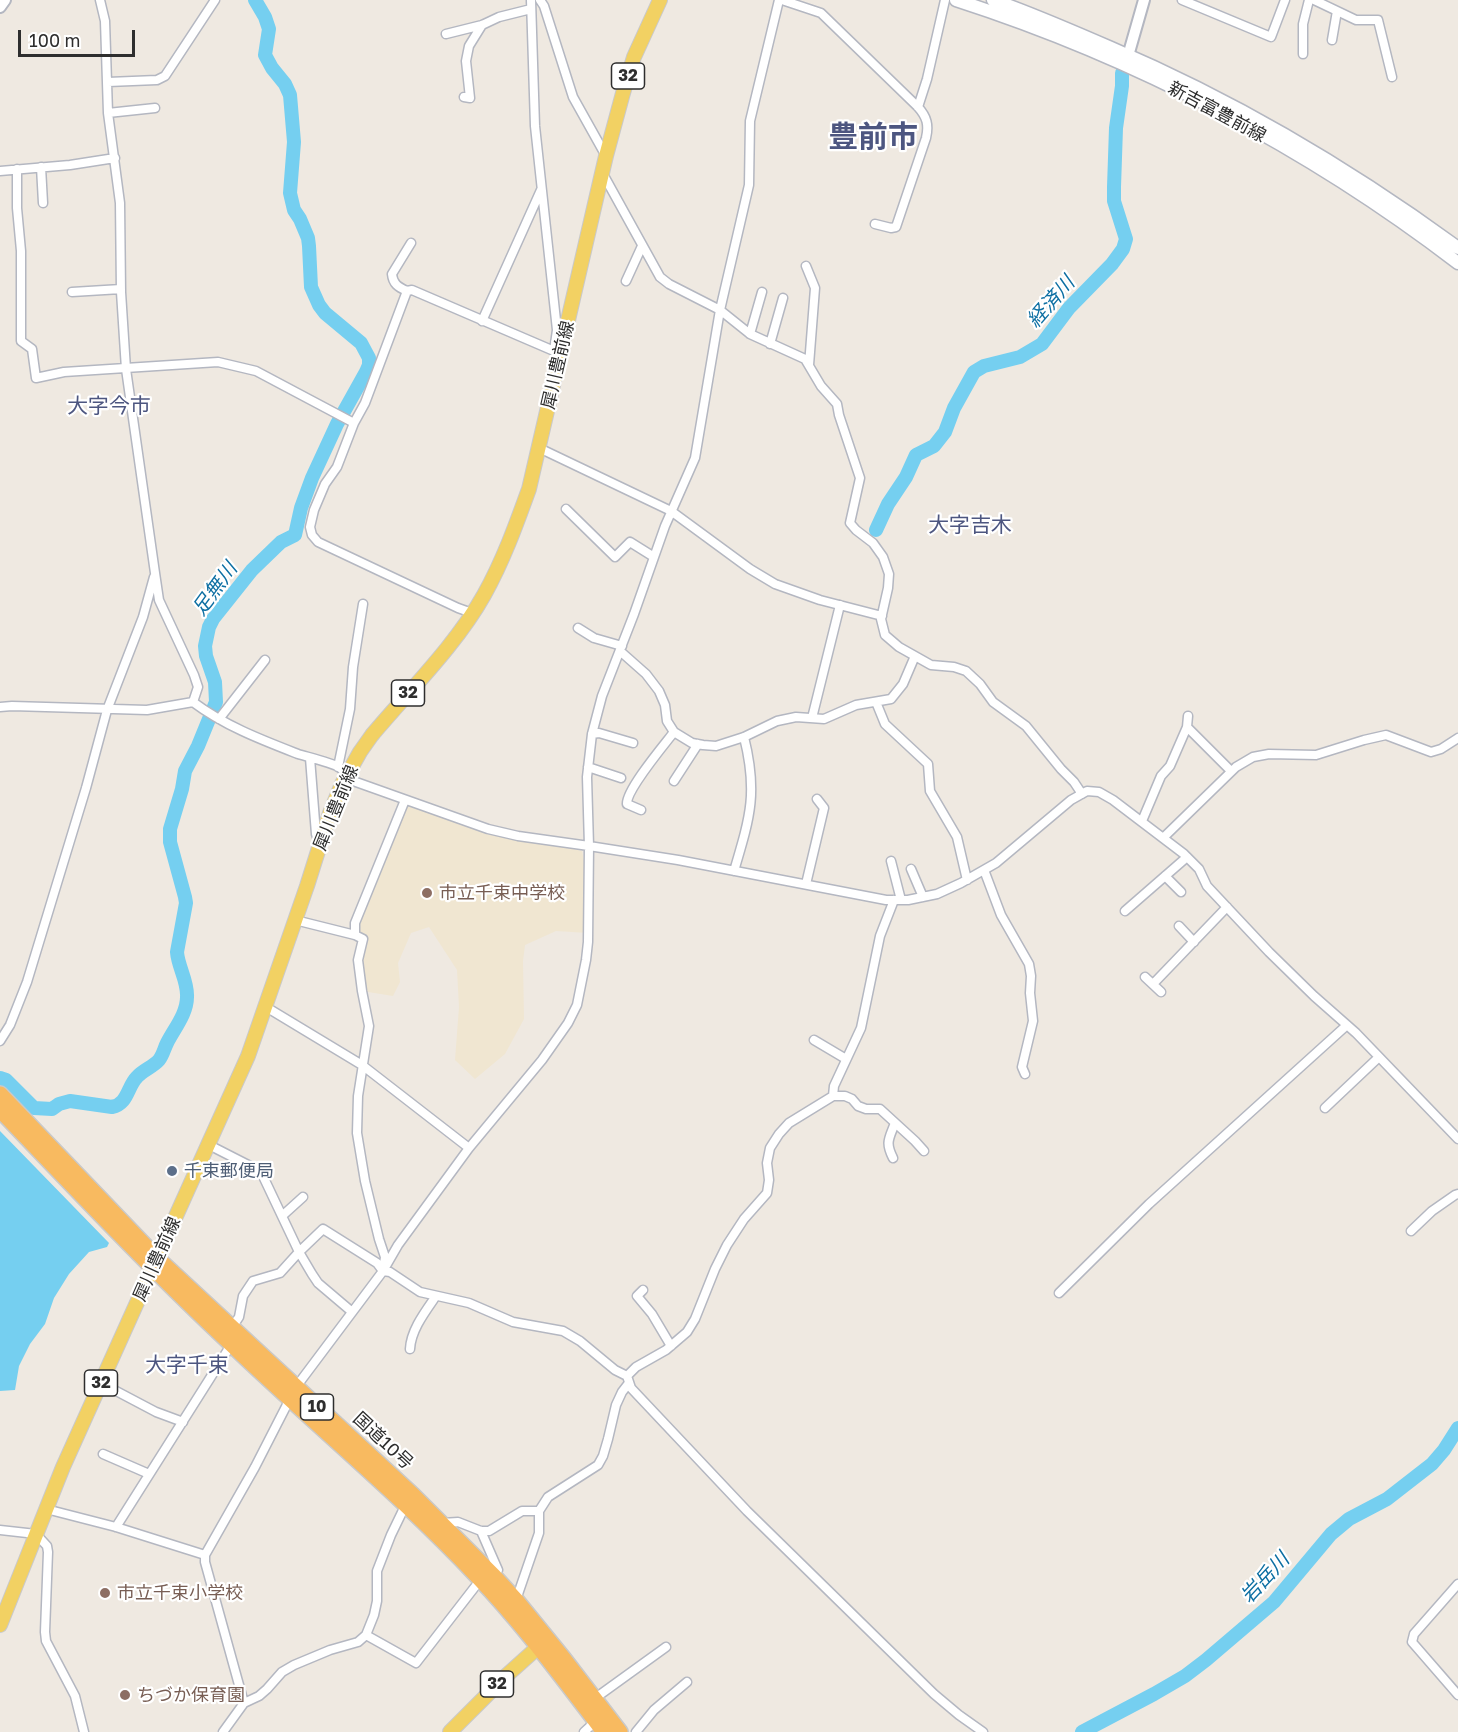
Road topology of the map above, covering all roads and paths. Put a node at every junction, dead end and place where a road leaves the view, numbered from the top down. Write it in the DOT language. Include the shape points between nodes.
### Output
graph roads {
  1 [pos="5,0"];
  2 [pos="100,0"];
  3 [pos="215,0"];
  4 [pos="540,0"];
  5 [pos="660,0"];
  6 [pos="781,0"];
  7 [pos="945,0"];
  8 [pos="956,0"];
  9 [pos="993,0"];
  10 [pos="1144,0"];
  11 [pos="1182,0"];
  12 [pos="1285,0"];
  13 [pos="1309,0"];
  14 [pos="1314,0"];
  15 [pos="531,4"];
  16 [pos="0,7"];
  17 [pos="1337,10"];
  18 [pos="482,26"];
  19 [pos="446,34"];
  20 [pos="1332,40"];
  21 [pos="1303,54"];
  22 [pos="1127,60"];
  23 [pos="1392,77"];
  24 [pos="108,82"];
  25 [pos="464,97"];
  26 [pos="918,107"];
  27 [pos="155,108"];
  28 [pos="108,113"];
  29 [pos="606,156"];
  30 [pos="115,158"];
  31 [pos="41,167"];
  32 [pos="17,169"];
  33 [pos="0,171"];
  34 [pos="603,174"];
  35 [pos="541,190"];
  36 [pos="43,204"];
  37 [pos="875,224"];
  38 [pos="411,243"];
  39 [pos="642,246"];
  40 [pos="1458,249"];
  41 [pos="1458,263"];
  42 [pos="806,266"];
  43 [pos="626,281"];
  44 [pos="122,289"];
  45 [pos="72,291"];
  46 [pos="407,291"];
  47 [pos="762,292"];
  48 [pos="783,298"];
  49 [pos="720,310"];
  50 [pos="482,321"];
  51 [pos="750,333"];
  52 [pos="770,344"];
  53 [pos="558,353"];
  54 [pos="809,365"];
  55 [pos="126,369"];
  56 [pos="354,423"];
  57 [pos="539,448"];
  58 [pos="566,508"];
  59 [pos="671,511"];
  60 [pos="654,557"];
  61 [pos="155,573"];
  62 [pos="363,604"];
  63 [pos="840,605"];
  64 [pos="472,613"];
  65 [pos="882,616"];
  66 [pos="578,628"];
  67 [pos="621,649"];
  68 [pos="915,656"];
  69 [pos="265,660"];
  70 [pos="193,702"];
  71 [pos="876,702"];
  72 [pos="0,707"];
  73 [pos="107,710"];
  74 [pos="1188,716"];
  75 [pos="812,718"];
  76 [pos="219,719"];
  77 [pos="1187,727"];
  78 [pos="674,732"];
  79 [pos="592,734"];
  80 [pos="744,737"];
  81 [pos="1458,738"];
  82 [pos="633,743"];
  83 [pos="698,744"];
  84 [pos="310,758"];
  85 [pos="588,767"];
  86 [pos="342,771"];
  87 [pos="1231,771"];
  88 [pos="621,778"];
  89 [pos="674,781"];
  90 [pos="1082,794"];
  91 [pos="818,799"];
  92 [pos="405,800"];
  93 [pos="641,810"];
  94 [pos="1142,821"];
  95 [pos="1163,838"];
  96 [pos="320,845"];
  97 [pos="589,846"];
  98 [pos="1187,857"];
  99 [pos="891,861"];
  100 [pos="911,868"];
  101 [pos="984,870"];
  102 [pos="734,871"];
  103 [pos="1165,876"];
  104 [pos="967,880"];
  105 [pos="806,884"];
  106 [pos="1181,892"];
  107 [pos="923,897"];
  108 [pos="897,900"];
  109 [pos="1227,907"];
  110 [pos="1125,911"];
  111 [pos="295,920"];
  112 [pos="1179,926"];
  113 [pos="355,935"];
  114 [pos="1194,942"];
  115 [pos="1145,977"];
  116 [pos="1153,984"];
  117 [pos="1161,992"];
  118 [pos="266,1007"];
  119 [pos="1347,1025"];
  120 [pos="814,1040"];
  121 [pos="0,1041"];
  122 [pos="1379,1057"];
  123 [pos="846,1059"];
  124 [pos="362,1065"];
  125 [pos="1025,1074"];
  126 [pos="0,1094"];
  127 [pos="833,1096"];
  128 [pos="1325,1108"];
  129 [pos="0,1110"];
  130 [pos="895,1123"];
  131 [pos="1458,1139"];
  132 [pos="209,1145"];
  133 [pos="469,1148"];
  134 [pos="924,1151"];
  135 [pos="893,1158"];
  136 [pos="1458,1194"];
  137 [pos="303,1197"];
  138 [pos="282,1216"];
  139 [pos="1411,1231"];
  140 [pos="299,1252"];
  141 [pos="154,1263"];
  142 [pos="383,1271"];
  143 [pos="643,1290"];
  144 [pos="1059,1293"];
  145 [pos="436,1296"];
  146 [pos="351,1311"];
  147 [pos="231,1327"];
  148 [pos="231,1345"];
  149 [pos="671,1346"];
  150 [pos="410,1349"];
  151 [pos="628,1380"];
  152 [pos="101,1383"];
  153 [pos="293,1393"];
  154 [pos="183,1422"];
  155 [pos="103,1454"];
  156 [pos="149,1474"];
  157 [pos="406,1504"];
  158 [pos="46,1509"];
  159 [pos="539,1511"];
  160 [pos="441,1523"];
  161 [pos="116,1527"];
  162 [pos="0,1530"];
  163 [pos="481,1531"];
  164 [pos="36,1534"];
  165 [pos="205,1555"];
  166 [pos="487,1577"];
  167 [pos="1458,1584"];
  168 [pos="516,1600"];
  169 [pos="0,1625"];
  170 [pos="366,1635"];
  171 [pos="543,1643"];
  172 [pos="666,1647"];
  173 [pos="687,1682"];
  174 [pos="1458,1695"];
  175 [pos="594,1699"];
  176 [pos="244,1703"];
  177 [pos="600,1727"];
  178 [pos="84,1732"];
  179 [pos="224,1732"];
  180 [pos="450,1732"];
  181 [pos="584,1732"];
  182 [pos="620,1732"];
  183 [pos="636,1732"];
  184 [pos="983,1732"];
  1 -- 16 [label="street"];
  2 -- 24 [label="street"];
  3 -- 24 [label="street" via="165,76 158,80"];
  4 -- 29 [label="street" via="573,97"];
  5 -- 29 [label="main road, 犀川豊前線 / 32" via="634,57"];
  6 -- 26 [label="street" via="821,14"];
  6 -- 49 [label="street" via="750,121 749,185"];
  7 -- 26 [label="street"];
  8 -- 22 [label="main road, 新吉富豊前線"];
  9 -- 22 [label="main road, 新吉富豊前線"];
  10 -- 22 [label="street"];
  11 -- 12 [label="street" via="1271,37"];
  13 -- 21 [label="street" via="1303,24"];
  14 -- 17 [label="street"];
  15 -- 18 [label="street"];
  15 -- 35 [label="street"];
  17 -- 20 [label="street"];
  17 -- 23 [label="street" via="1356,20 1378,20"];
  18 -- 19 [label="street"];
  18 -- 25 [label="street" via="469,46 466,61 470,98"];
  22 -- 40 [label="main road, 新吉富豊前線" via="1221,100 1303,145 1410,213"];
  22 -- 41 [label="main road, 新吉富豊前線" via="1308,161"];
  24 -- 28 [label="street"];
  26 -- 37 [label="street" via="926,118 927,132 900,219 894,228"];
  27 -- 28 [label="street"];
  28 -- 30 [label="street"];
  29 -- 34 [label="main road, 犀川豊前線 / 32"];
  30 -- 31 [label="street"];
  30 -- 44 [label="street"];
  31 -- 32 [label="street"];
  31 -- 36 [label="street"];
  32 -- 33 [label="street"];
  32 -- 55 [label="street" via="21,341 32,349 36,378 64,372"];
  34 -- 39 [label="street"];
  34 -- 53 [label="main road, 犀川豊前線 / 32"];
  35 -- 50 [label="street"];
  35 -- 53 [label="street"];
  38 -- 46 [label="street" via="392,274 397,286"];
  39 -- 43 [label="street"];
  39 -- 49 [label="street" via="660,277"];
  42 -- 54 [label="street" via="815,288"];
  44 -- 45 [label="street"];
  44 -- 55 [label="street"];
  46 -- 50 [label="street"];
  46 -- 56 [label="street"];
  47 -- 51 [label="street"];
  48 -- 52 [label="street"];
  49 -- 51 [label="street"];
  49 -- 59 [label="street" via="695,458"];
  50 -- 53 [label="street"];
  51 -- 52 [label="street"];
  52 -- 54 [label="street" via="805,358"];
  53 -- 57 [label="main road, 犀川豊前線 / 32"];
  54 -- 65 [label="street" via="837,404 860,478 850,523 873,543 889,574"];
  55 -- 56 [label="street" via="218,362 239,366"];
  55 -- 61 [label="street"];
  56 -- 64 [label="street" via="309,523 312,535 323,545"];
  57 -- 59 [label="street"];
  57 -- 64 [label="main road, 犀川豊前線 / 32" via="512,535"];
  58 -- 60 [label="street" via="615,557 630,542"];
  59 -- 60 [label="street"];
  59 -- 63 [label="street" via="775,584"];
  60 -- 67 [label="street"];
  61 -- 70 [label="street" via="159,600 198,687"];
  61 -- 73 [label="street"];
  62 -- 86 [label="street"];
  63 -- 65 [label="street"];
  63 -- 75 [label="street"];
  64 -- 86 [label="main road, 犀川豊前線 / 32"];
  65 -- 68 [label="street" via="885,635"];
  66 -- 67 [label="street"];
  67 -- 78 [label="street" via="659,691"];
  67 -- 79 [label="street"];
  68 -- 71 [label="street" via="897,694"];
  68 -- 90 [label="street" via="931,665 966,671 993,702 1026,726"];
  69 -- 76 [label="street"];
  70 -- 73 [label="street" via="147,710"];
  70 -- 76 [label="street"];
  71 -- 75 [label="street" via="856,705 825,719"];
  71 -- 104 [label="street" via="885,724 928,764 930,791 957,837"];
  72 -- 73 [label="street"];
  73 -- 121 [label="street" via="27,982"];
  74 -- 77 [label="street"];
  75 -- 80 [label="street" via="777,721"];
  76 -- 84 [label="street"];
  77 -- 87 [label="street"];
  77 -- 94 [label="street"];
  78 -- 83 [label="street"];
  78 -- 93 [label="street" via="626,799 627,804"];
  79 -- 82 [label="street" via="599,732"];
  79 -- 85 [label="street"];
  80 -- 83 [label="street" via="716,746"];
  80 -- 102 [label="street" via="753,793"];
  81 -- 87 [label="street" via="1431,752 1386,735 1316,755 1253,757"];
  83 -- 89 [label="street"];
  84 -- 86 [label="street"];
  84 -- 96 [label="street"];
  85 -- 88 [label="street"];
  85 -- 97 [label="street"];
  86 -- 92 [label="street" via="356,782"];
  86 -- 96 [label="main road, 犀川豊前線 / 32"];
  87 -- 95 [label="street"];
  90 -- 94 [label="street" via="1099,792"];
  90 -- 101 [label="street"];
  91 -- 105 [label="street" via="824,808"];
  92 -- 97 [label="street" via="488,829"];
  92 -- 113 [label="street" via="355,923"];
  94 -- 95 [label="street"];
  95 -- 98 [label="street"];
  96 -- 111 [label="main road, 犀川豊前線 / 32"];
  97 -- 102 [label="street"];
  97 -- 133 [label="street" via="588,942 574,1013 542,1060"];
  98 -- 103 [label="street"];
  98 -- 109 [label="street"];
  99 -- 108 [label="street"];
  100 -- 107 [label="street"];
  101 -- 104 [label="street"];
  101 -- 125 [label="street" via="1001,915 1029,964 1033,1021 1022,1067"];
  102 -- 105 [label="street"];
  103 -- 106 [label="street"];
  103 -- 110 [label="street"];
  104 -- 107 [label="street"];
  105 -- 108 [label="street"];
  107 -- 108 [label="street"];
  108 -- 123 [label="street" via="880,936 861,1028"];
  109 -- 114 [label="street"];
  109 -- 119 [label="street"];
  111 -- 113 [label="street"];
  111 -- 118 [label="main road, 犀川豊前線 / 32"];
  112 -- 114 [label="street"];
  113 -- 124 [label="street" via="363,939 358,960 369,1026"];
  114 -- 116 [label="street"];
  115 -- 116 [label="street"];
  116 -- 117 [label="street"];
  118 -- 124 [label="street"];
  118 -- 132 [label="main road, 犀川豊前線 / 32"];
  119 -- 122 [label="street"];
  119 -- 144 [label="street" via="1149,1204"];
  120 -- 123 [label="street"];
  122 -- 128 [label="street"];
  122 -- 131 [label="street"];
  123 -- 127 [label="street"];
  124 -- 133 [label="street"];
  124 -- 142 [label="street" via="357,1133 385,1257"];
  126 -- 141 [label="highway, 国道10号 / 10"];
  127 -- 130 [label="street" via="845,1096 866,1109 880,1109"];
  127 -- 149 [label="street" via="779,1134 770,1148 767,1193 726,1245 695,1319"];
  129 -- 141 [label="highway, 国道10号 / 10"];
  130 -- 134 [label="street"];
  130 -- 135 [label="street" via="887,1143"];
  132 -- 138 [label="street" via="262,1174"];
  132 -- 141 [label="main road, 犀川豊前線 / 32"];
  133 -- 142 [label="street"];
  136 -- 139 [label="street"];
  137 -- 138 [label="street"];
  138 -- 140 [label="street"];
  140 -- 142 [label="street" via="323,1229 377,1263"];
  140 -- 146 [label="street" via="318,1283"];
  140 -- 147 [label="street" via="280,1273 254,1281 247,1288 239,1317"];
  141 -- 147 [label="highway, 国道10号 / 10"];
  141 -- 148 [label="highway, 国道10号 / 10"];
  141 -- 152 [label="main road, 犀川豊前線 / 32"];
  142 -- 145 [label="street" via="420,1292"];
  142 -- 146 [label="street"];
  143 -- 149 [label="street" via="637,1296"];
  145 -- 150 [label="street" via="421,1316"];
  145 -- 151 [label="street" via="469,1303 519,1323 563,1331"];
  146 -- 153 [label="street"];
  147 -- 148 [label="street"];
  147 -- 153 [label="highway, 国道10号 / 10"];
  148 -- 153 [label="highway, 国道10号 / 10"];
  148 -- 154 [label="street"];
  149 -- 151 [label="street" via="636,1367"];
  151 -- 159 [label="street" via="598,1465 548,1497"];
  151 -- 184 [label="street" via="631,1388 747,1510 934,1694"];
  152 -- 154 [label="street"];
  152 -- 158 [label="main road, 犀川豊前線 / 32"];
  153 -- 157 [label="highway, 国道10号 / 10"];
  153 -- 160 [label="highway, 国道10号 / 10"];
  153 -- 165 [label="street"];
  154 -- 156 [label="street"];
  155 -- 156 [label="street"];
  156 -- 161 [label="street"];
  157 -- 166 [label="highway, 国道10号 / 10"];
  157 -- 170 [label="street" via="377,1571 375,1616"];
  158 -- 161 [label="street"];
  158 -- 164 [label="main road, 犀川豊前線 / 32"];
  159 -- 163 [label="street" via="522,1511 489,1531"];
  159 -- 168 [label="street" via="539,1533"];
  160 -- 163 [label="street" via="458,1522"];
  160 -- 166 [label="highway, 国道10号 / 10"];
  161 -- 165 [label="street"];
  162 -- 164 [label="street"];
  163 -- 166 [label="street" via="498,1570"];
  164 -- 169 [label="main road, 犀川豊前線 / 32"];
  164 -- 178 [label="street" via="48,1552 46,1641 75,1696"];
  165 -- 176 [label="street"];
  166 -- 168 [label="highway, 国道10号 / 10"];
  166 -- 170 [label="street" via="416,1664"];
  166 -- 171 [label="highway, 国道10号 / 10"];
  167 -- 174 [label="street" via="1414,1634 1412,1642"];
  168 -- 171 [label="highway, 国道10号 / 10"];
  170 -- 176 [label="street" via="358,1642 294,1665 259,1696"];
  171 -- 175 [label="highway, 国道10号 / 10"];
  171 -- 177 [label="highway, 国道10号 / 10"];
  171 -- 180 [label="main road, 32"];
  172 -- 175 [label="street"];
  173 -- 183 [label="street" via="654,1710"];
  175 -- 182 [label="highway, 国道10号 / 10"];
  176 -- 179 [label="street"];
  177 -- 181 [label="street"];
}
